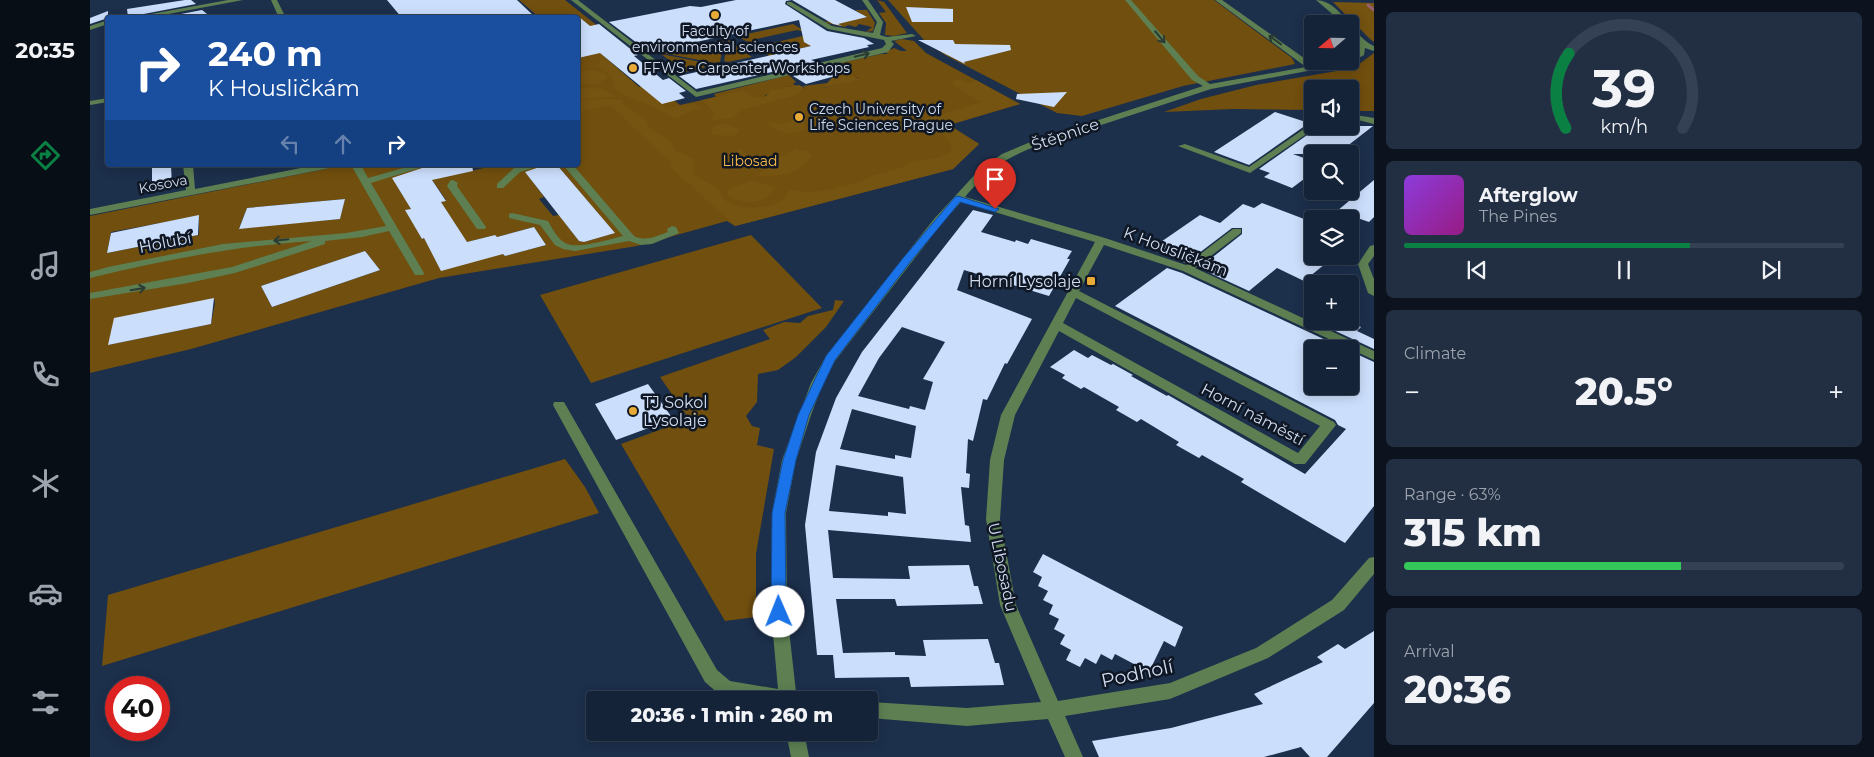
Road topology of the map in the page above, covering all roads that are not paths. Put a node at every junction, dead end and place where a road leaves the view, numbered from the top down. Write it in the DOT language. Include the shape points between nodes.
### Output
graph roads {
  1 [pos="240,0"];
  2 [pos="274,0"];
  3 [pos="574,0"];
  4 [pos="865,0"];
  5 [pos="1128,0"];
  6 [pos="1218,0"];
  7 [pos="1319,0"];
  8 [pos="789,3"];
  9 [pos="150,15"];
  10 [pos="282,15"];
  11 [pos="1337,15"];
  12 [pos="90,20"];
  13 [pos="105,22"];
  14 [pos="90,28"];
  15 [pos="876,36"];
  16 [pos="912,36"];
  17 [pos="887,39"];
  18 [pos="1359,40"];
  19 [pos="1362,44"];
  20 [pos="1374,49"];
  21 [pos="1359,54"];
  22 [pos="1304,62"];
  23 [pos="1308,70"];
  24 [pos="1209,87"];
  25 [pos="105,100"];
  26 [pos="90,103"];
  27 [pos="1359,118"];
  28 [pos="1374,120"];
  29 [pos="1304,133"];
  30 [pos="1182,146"];
  31 [pos="1204,154"];
  32 [pos="1193,163"];
  33 [pos="188,167"];
  34 [pos="320,167"];
  35 [pos="357,167"];
  36 [pos="417,167"];
  37 [pos="530,167"];
  38 [pos="570,167"];
  39 [pos="366,182"];
  40 [pos="453,183"];
  41 [pos="500,186"];
  42 [pos="191,192"];
  43 [pos="958,198"];
  44 [pos="90,212"];
  45 [pos="512,216"];
  46 [pos="393,227"];
  47 [pos="481,227"];
  48 [pos="672,229"];
  49 [pos="1237,231"];
  50 [pos="347,237"];
  51 [pos="630,238"];
  52 [pos="1101,240"];
  53 [pos="241,245"];
  54 [pos="1374,248"];
  55 [pos="1187,269"];
  56 [pos="235,270"];
  57 [pos="419,273"];
  58 [pos="92,275"];
  59 [pos="1073,292"];
  60 [pos="1374,293"];
  61 [pos="90,296"];
  62 [pos="1055,324"];
  63 [pos="1374,356"];
  64 [pos="560,405"];
  65 [pos="1374,563"];
  66 [pos="738,691"];
  67 [pos="789,691"];
  68 [pos="1053,710"];
  69 [pos="878,711"];
  70 [pos="797,741"];
  71 [pos="800,757"];
  72 [pos="1074,757"];
  1 -- 9 [label="street"];
  2 -- 10 [label="street"];
  3 -- 17 [label="street, one-way" via="696,95 885,50 890,44"];
  4 -- 15 [label="street" via="880,22"];
  5 -- 24 [label="street, one-way" via="1195,78"];
  22 -- 6 [label="street, one-way"];
  7 -- 11 [label="street"];
  8 -- 15 [label="street" via="830,28"];
  12 -- 13 [label="street"];
  13 -- 14 [label="street"];
  15 -- 17 [label="street"];
  16 -- 17 [label="street"];
  18 -- 19 [label="street"];
  19 -- 20 [label="street"];
  19 -- 21 [label="street, Štěpnice"];
  23 -- 24 [label="street, Štěpnice"];
  24 -- 43 [label="street, Štěpnice" via="1076,129 1005,156 983,171"];
  25 -- 26 [label="street"];
  27 -- 28 [label="street"];
  29 -- 31 [label="street" via="1250,170"];
  30 -- 31 [label="street"];
  31 -- 32 [label="street"];
  33 -- 42 [label="street"];
  34 -- 42 [label="street, Kosova"];
  35 -- 39 [label="street"];
  36 -- 39 [label="street"];
  37 -- 41 [label="street" via="517,170"];
  38 -- 51 [label="street"];
  39 -- 46 [label="street"];
  40 -- 47 [label="street"];
  42 -- 44 [label="street, Kosova"];
  43 -- 52 [label="street, K Housličkám"];
  43 -- 67 [label="street, Štěpnice" via="830,359 804,415 789,460 779,513 779,612"];
  45 -- 51 [label="street" via="544,223 559,245 566,247"];
  46 -- 50 [label="street, Holubí"];
  46 -- 57 [label="street"];
  48 -- 51 [label="street" via="674,233 650,242 640,243"];
  49 -- 55 [label="street"];
  50 -- 53 [label="street, Holubí, one-way"];
  50 -- 56 [label="street, Holubí" via="314,244"];
  52 -- 55 [label="street, K Housličkám"];
  52 -- 59 [label="street, U Libosadu"];
  53 -- 56 [label="street, Holubí" via="260,245 265,248 264,255"];
  53 -- 58 [label="street, Holubí"];
  54 -- 60 [label="street" via="1364,264"];
  55 -- 63 [label="street, K Housličkám"];
  61 -- 56 [label="street, Holubí, one-way"];
  59 -- 62 [label="street, U Libosadu"];
  59 -- 62 [label="street, Horní náměstí" via="1329,425 1300,460"];
  62 -- 68 [label="street, U Libosadu" via="1008,415 997,460 992,519 1008,605"];
  64 -- 66 [label="street" via="711,676 726,689"];
  65 -- 68 [label="street, Podholí" via="1338,605 1262,653 1170,691"];
  68 -- 69 [label="street, Podholí" via="967,717"];
  68 -- 72 [label="street, U Libosadu"];
  70 -- 71 [label="street"];
}
